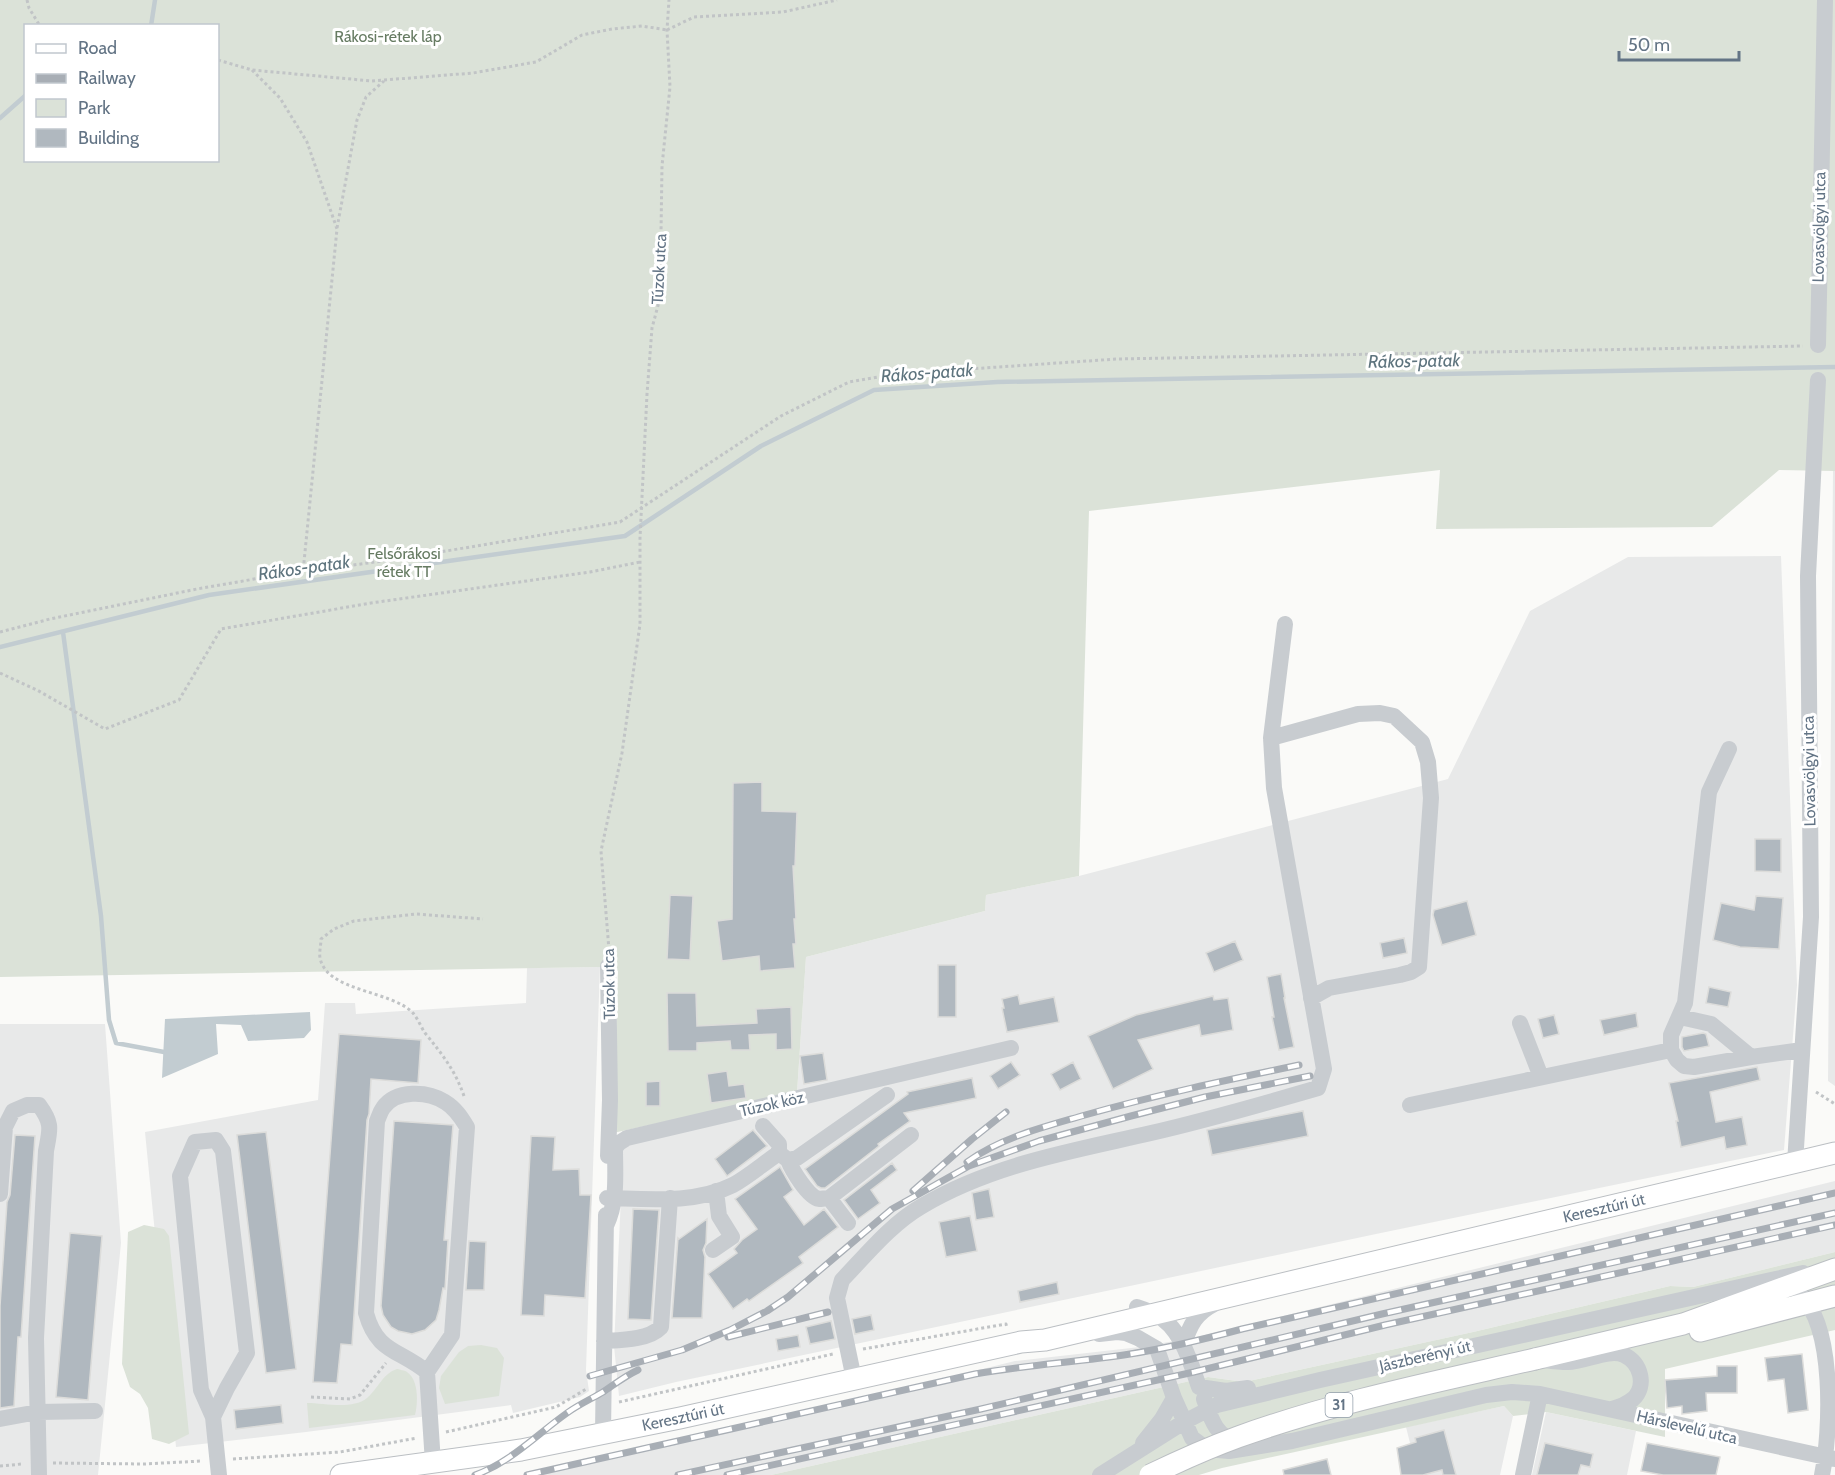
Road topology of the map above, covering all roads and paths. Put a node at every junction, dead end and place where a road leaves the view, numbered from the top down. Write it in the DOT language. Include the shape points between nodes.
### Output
graph roads {
  1 [pos="27,0"];
  2 [pos="669,0"];
  3 [pos="837,0"];
  4 [pos="1825,0"];
  5 [pos="39,24"];
  6 [pos="667,30"];
  7 [pos="219,60"];
  8 [pos="252,70"];
  9 [pos="386,80"];
  10 [pos="337,229"];
  11 [pos="1818,345"];
  12 [pos="1818,380"];
  13 [pos="642,509"];
  14 [pos="640,562"];
  15 [pos="303,572"];
  16 [pos="1285,624"];
  17 [pos="0,632"];
  18 [pos="0,674"];
  19 [pos="1271,738"];
  20 [pos="1729,749"];
  21 [pos="483,919"];
  22 [pos="608,966"];
  23 [pos="1311,998"];
  24 [pos="1680,1017"];
  25 [pos="1520,1023"];
  26 [pos="1011,1048"];
  27 [pos="1671,1050"];
  28 [pos="1802,1050"];
  29 [pos="1751,1056"];
  30 [pos="1541,1077"];
  31 [pos="887,1095"];
  32 [pos="465,1097"];
  33 [pos="1410,1105"];
  34 [pos="763,1126"];
  35 [pos="911,1135"];
  36 [pos="1835,1153"];
  37 [pos="784,1156"];
  38 [pos="1795,1163"];
  39 [pos="716,1191"];
  40 [pos="0,1194"];
  41 [pos="611,1198"];
  42 [pos="670,1198"];
  43 [pos="829,1198"];
  44 [pos="848,1223"];
  45 [pos="713,1250"];
  46 [pos="1373,1263"];
  47 [pos="1835,1267"];
  48 [pos="1766,1281"];
  49 [pos="1787,1288"];
  50 [pos="1835,1296"];
  51 [pos="1226,1298"];
  52 [pos="1810,1304"];
  53 [pos="1137,1307"];
  54 [pos="1157,1314"];
  55 [pos="1683,1324"];
  56 [pos="1045,1340"];
  57 [pos="604,1341"];
  58 [pos="1017,1343"];
  59 [pos="1184,1344"];
  60 [pos="1157,1349"];
  61 [pos="848,1351"];
  62 [pos="394,1352"];
  63 [pos="1535,1359"];
  64 [pos="427,1372"];
  65 [pos="603,1379"];
  66 [pos="854,1379"];
  67 [pos="1320,1380"];
  68 [pos="1199,1387"];
  69 [pos="1641,1387"];
  70 [pos="1540,1394"];
  71 [pos="311,1397"];
  72 [pos="1174,1398"];
  73 [pos="603,1405"];
  74 [pos="1207,1409"];
  75 [pos="1612,1409"];
  76 [pos="38,1412"];
  77 [pos="95,1412"];
  78 [pos="213,1417"];
  79 [pos="0,1419"];
  80 [pos="1659,1420"];
  81 [pos="1184,1422"];
  82 [pos="603,1433"];
  83 [pos="430,1436"];
  84 [pos="1192,1438"];
  85 [pos="1266,1446"];
  86 [pos="1132,1455"];
  87 [pos="1830,1458"];
  88 [pos="433,1463"];
  89 [pos="0,1466"];
  90 [pos="218,1468"];
  91 [pos="39,1469"];
  92 [pos="341,1475"];
  93 [pos="1100,1475"];
  94 [pos="1150,1475"];
  95 [pos="1523,1475"];
  96 [pos="1822,1475"];
  1 -- 5 [label="path"];
  2 -- 6 [label="path, Túzok utca"];
  3 -- 6 [label="path" via="783,12 694,17"];
  4 -- 11 [label="street, Lovasvölgyi utca"];
  6 -- 9 [label="path" via="642,26 612,29 582,35 536,62 473,73"];
  6 -- 13 [label="path, Túzok utca" via="670,87 662,166 660,298 652,328"];
  7 -- 8 [label="path"];
  8 -- 9 [label="path"];
  8 -- 10 [label="path" via="280,98 307,142"];
  9 -- 10 [label="path" via="366,98 357,120"];
  10 -- 15 [label="path"];
  11 -- 13 [label="path" via="1117,359 895,374 849,381 781,416"];
  12 -- 28 [label="street, Lovasvölgyi utca" via="1808,576 1811,917"];
  13 -- 14 [label="path, Túzok utca"];
  13 -- 15 [label="path" via="620,522 592,528"];
  14 -- 18 [label="path" via="221,629 179,700 105,729"];
  14 -- 22 [label="path, Túzok utca" via="640,624 622,753 601,851"];
  15 -- 17 [label="path" via="197,589"];
  16 -- 19 [label="street"];
  19 -- 23 [label="street" via="1274,788"];
  19 -- 23 [label="street" via="1358,714 1380,713 1394,716 1422,742 1428,762 1431,798 1419,967 1400,975 1329,988"];
  20 -- 24 [label="street" via="1709,792 1685,1003"];
  21 -- 32 [label="path" via="416,914 354,921 321,939 320,957 338,980 391,1000 413,1013 458,1077"];
  22 -- 41 [label="street, Túzok utca"];
  23 -- 61 [label="street" via="1324,1069 1318,1088 1208,1120 1025,1162 921,1206 898,1222 842,1280 837,1298"];
  24 -- 27 [label="street" via="1671,1035"];
  24 -- 29 [label="street" via="1711,1024"];
  25 -- 30 [label="street"];
  26 -- 41 [label="street, Túzok köz" via="627,1138 615,1148"];
  27 -- 29 [label="street" via="1684,1066 1694,1067"];
  27 -- 30 [label="street"];
  28 -- 29 [label="street"];
  28 -- 38 [label="street, Lovasvölgyi utca"];
  30 -- 33 [label="street"];
  31 -- 37 [label="street" via="797,1158"];
  34 -- 37 [label="street"];
  35 -- 43 [label="street"];
  36 -- 38 [label="main road, Keresztúri út"];
  37 -- 39 [label="street"];
  37 -- 43 [label="street" via="811,1195"];
  38 -- 46 [label="main road, Keresztúri út"];
  39 -- 42 [label="street" via="697,1197"];
  39 -- 45 [label="street" via="719,1216 732,1237"];
  40 -- 76 [label="street" via="5,1127 13,1111 39,1105 49,1118 50,1129 36,1338"];
  41 -- 42 [label="street"];
  41 -- 57 [label="street, Túzok utca" via="606,1226"];
  42 -- 57 [label="street" via="661,1327 648,1335"];
  43 -- 44 [label="street"];
  46 -- 51 [label="main road, Keresztúri út"];
  46 -- 53 [label="main road, Keresztúri út" via="1302,1269"];
  47 -- 48 [label="street, Jászberényi út"];
  47 -- 49 [label="main road, Jászberényi út / 31"];
  48 -- 49 [label="street"];
  48 -- 67 [label="street, Jászberényi út"];
  49 -- 52 [label="street"];
  49 -- 55 [label="main road, Jászberényi út / 31"];
  50 -- 52 [label="main road, Jászberényi út / 31"];
  51 -- 54 [label="main road, Keresztúri út"];
  51 -- 59 [label="street" via="1198,1313"];
  52 -- 55 [label="main road, Jászberényi út / 31" via="1699,1331"];
  52 -- 87 [label="street" via="1823,1333 1829,1373"];
  53 -- 54 [label="street"];
  53 -- 58 [label="main road, Keresztúri út" via="1052,1326"];
  54 -- 56 [label="main road, Keresztúri út"];
  54 -- 59 [label="street"];
  54 -- 60 [label="street"];
  55 -- 63 [label="main road, Jászberényi út / 31"];
  56 -- 58 [label="main road, Keresztúri út"];
  56 -- 60 [label="street" via="1064,1342 1117,1332"];
  57 -- 65 [label="street, Túzok utca"];
  58 -- 61 [label="path" via="1006,1324"];
  58 -- 66 [label="main road, Keresztúri út"];
  59 -- 68 [label="street"];
  60 -- 72 [label="street"];
  61 -- 66 [label="street"];
  61 -- 73 [label="path"];
  62 -- 64 [label="street"];
  62 -- 64 [label="street" via="377,1338 366,1313 377,1121 383,1107 395,1099 421,1093 447,1102 467,1127 452,1335"];
  62 -- 71 [label="path" via="360,1395 350,1399"];
  63 -- 69 [label="street, Jászberényi út" via="1570,1362 1620,1354 1636,1365"];
  63 -- 94 [label="main road, Jászberényi út / 31, bridge" via="1303,1416 1238,1437"];
  64 -- 83 [label="street"];
  65 -- 73 [label="street, Túzok utca"];
  65 -- 83 [label="path" via="556,1407"];
  66 -- 82 [label="main road, Keresztúri út"];
  67 -- 68 [label="street" via="1226,1391"];
  67 -- 74 [label="street, Jászberényi út"];
  68 -- 74 [label="street"];
  69 -- 75 [label="street" via="1627,1403"];
  69 -- 80 [label="street, Jászberényi út"];
  70 -- 75 [label="street, Hárslevelű utca"];
  70 -- 85 [label="street" via="1486,1395"];
  70 -- 95 [label="street"];
  72 -- 81 [label="street"];
  72 -- 86 [label="street"];
  73 -- 82 [label="street, Túzok utca"];
  74 -- 81 [label="street, Jászberényi út"];
  74 -- 85 [label="street" via="1223,1435 1234,1441"];
  75 -- 80 [label="street, Hárslevelű utca"];
  76 -- 77 [label="street"];
  76 -- 79 [label="street"];
  76 -- 91 [label="street"];
  78 -- 78 [label="street" via="201,1390 180,1176 195,1142 216,1140 223,1151 247,1353"];
  78 -- 90 [label="street"];
  80 -- 87 [label="street, Hárslevelű utca"];
  81 -- 84 [label="street"];
  81 -- 86 [label="street, Jászberényi út"];
  82 -- 88 [label="main road, Keresztúri út"];
  83 -- 88 [label="street"];
  83 -- 90 [label="path"];
  84 -- 85 [label="street" via="1204,1447 1218,1450"];
  84 -- 86 [label="street"];
  86 -- 93 [label="street, Jászberényi út"];
  87 -- 96 [label="street"];
  88 -- 92 [label="main road, Keresztúri út"];
  89 -- 91 [label="path"];
  90 -- 91 [label="path" via="144,1464"];
}
